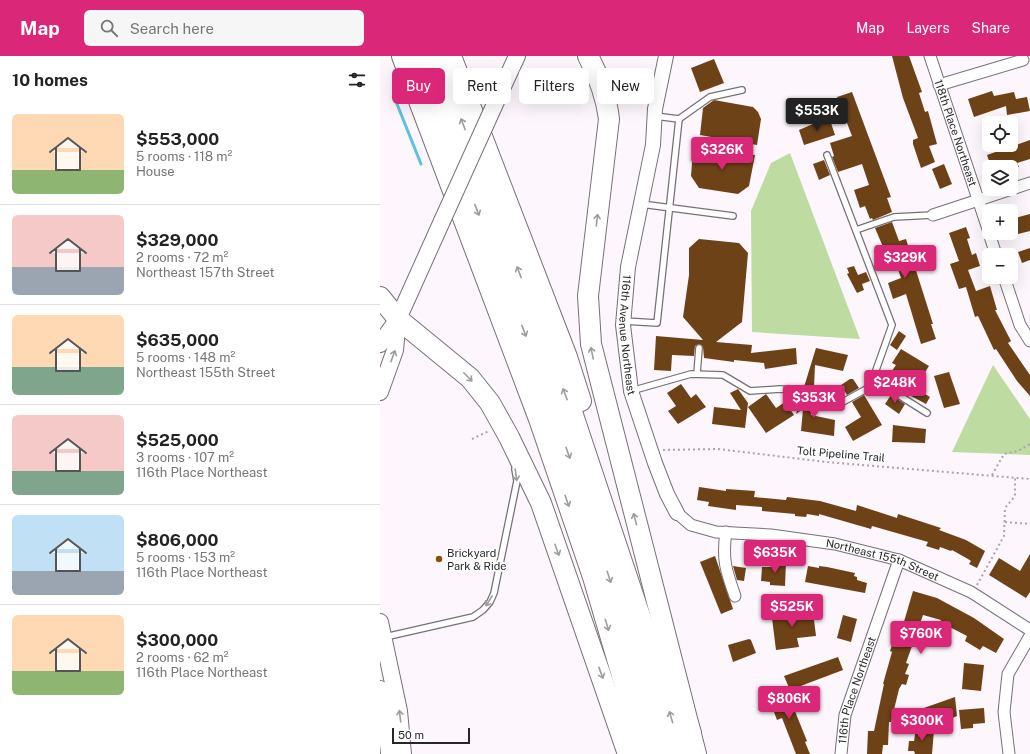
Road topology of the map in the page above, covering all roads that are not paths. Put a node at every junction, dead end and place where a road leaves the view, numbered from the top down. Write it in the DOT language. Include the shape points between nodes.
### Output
graph roads {
  1 [pos="402,56"];
  2 [pos="418,56"];
  3 [pos="436,56"];
  4 [pos="451,56"];
  5 [pos="462,56"];
  6 [pos="517,56"];
  7 [pos="588,56"];
  8 [pos="666,56"];
  9 [pos="930,56"];
  10 [pos="1023,60"];
  11 [pos="939,85"];
  12 [pos="742,90"];
  13 [pos="655,116"];
  14 [pos="678,119"];
  15 [pos="827,155"];
  16 [pos="1030,183"];
  17 [pos="978,200"];
  18 [pos="508,202"];
  19 [pos="641,204"];
  20 [pos="669,207"];
  21 [pos="982,212"];
  22 [pos="933,215"];
  23 [pos="733,216"];
  24 [pos="856,230"];
  25 [pos="1006,284"];
  26 [pos="380,298"];
  27 [pos="398,319"];
  28 [pos="624,321"];
  29 [pos="1030,341"];
  30 [pos="380,344"];
  31 [pos="699,348"];
  32 [pos="697,374"];
  33 [pos="873,379"];
  34 [pos="631,391"];
  35 [pos="380,392"];
  36 [pos="927,413"];
  37 [pos="501,433"];
  38 [pos="677,513"];
  39 [pos="726,532"];
  40 [pos="899,560"];
  41 [pos="735,596"];
  42 [pos="1030,630"];
  43 [pos="381,635"];
  44 [pos="1030,636"];
  45 [pos="380,657"];
  46 [pos="381,694"];
  47 [pos="691,733"];
  48 [pos="389,754"];
  49 [pos="403,754"];
  50 [pos="628,754"];
  51 [pos="645,754"];
  52 [pos="664,754"];
  53 [pos="682,754"];
  54 [pos="696,754"];
  55 [pos="841,754"];
  56 [pos="1010,754"];
  1 -- 51 [label="highway, one-way" via="538,419 593,577"];
  2 -- 52 [label="highway, one-way" via="528,343 582,493"];
  53 -- 3 [label="highway, one-way" via="649,644 569,403"];
  4 -- 18 [label="highway"];
  5 -- 18 [label="highway"];
  6 -- 27 [label="main road, bridge"];
  47 -- 7 [label="highway, one-way" via="591,344 588,296 609,119 607,99"];
  8 -- 13 [label="street, 116th Avenue Northeast"];
  9 -- 11 [label="street, 118th Place Northeast"];
  10 -- 11 [label="street"];
  11 -- 17 [label="street, 118th Place Northeast"];
  12 -- 14 [label="lane" via="710,97"];
  13 -- 14 [label="lane"];
  13 -- 19 [label="street, 116th Avenue Northeast" via="653,145"];
  14 -- 20 [label="lane"];
  15 -- 24 [label="lane"];
  16 -- 17 [label="street"];
  17 -- 21 [label="street, 118th Place Northeast"];
  17 -- 22 [label="street"];
  18 -- 47 [label="highway" via="567,356"];
  19 -- 20 [label="lane"];
  19 -- 28 [label="street, 116th Avenue Northeast" via="628,267"];
  20 -- 23 [label="lane"];
  20 -- 28 [label="lane" via="658,323"];
  22 -- 24 [label="lane" via="894,216"];
  24 -- 33 [label="lane" via="892,325"];
  25 -- 29 [label="street" via="1020,325"];
  26 -- 27 [label="highway"];
  27 -- 30 [label="main road"];
  35 -- 27 [label="main road, one-way" via="395,350"];
  27 -- 37 [label="highway, one-way" via="470,378 490,403"];
  28 -- 34 [label="street, 116th Avenue Northeast"];
  31 -- 32 [label="lane"];
  32 -- 33 [label="lane" via="723,375 750,391 780,389 818,392 841,403 870,387"];
  32 -- 34 [label="lane"];
  33 -- 36 [label="lane"];
  34 -- 38 [label="street, 116th Avenue Northeast" via="667,494"];
  37 -- 43 [label="lane, one-way" via="517,481 490,602 473,617"];
  37 -- 50 [label="highway, one-way" via="541,503"];
  38 -- 39 [label="street, Northeast 155th Street" via="691,525"];
  39 -- 40 [label="street, Northeast 155th Street" via="835,544"];
  39 -- 41 [label="street" via="723,552"];
  40 -- 42 [label="street, Northeast 155th Street" via="973,593"];
  40 -- 55 [label="street, 116th Place Northeast" via="844,715"];
  49 -- 43 [label="main road, one-way" via="399,711"];
  44 -- 56 [label="street" via="1008,674 1004,712"];
  45 -- 46 [label="main road" via="384,679"];
  46 -- 48 [label="main road"];
  47 -- 54 [label="highway"];
}
